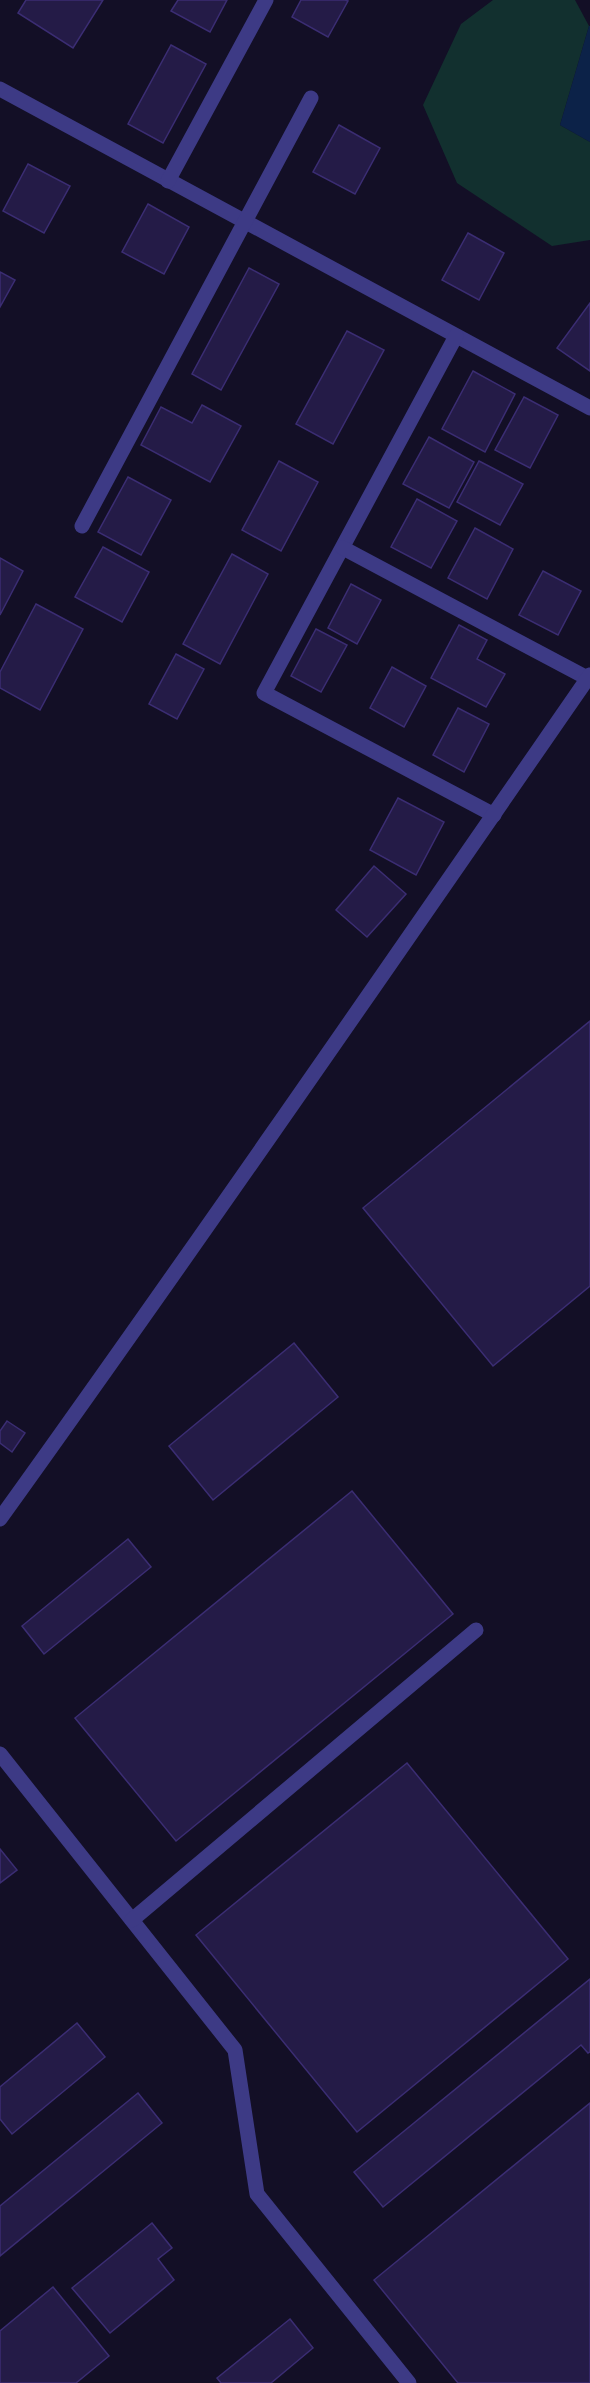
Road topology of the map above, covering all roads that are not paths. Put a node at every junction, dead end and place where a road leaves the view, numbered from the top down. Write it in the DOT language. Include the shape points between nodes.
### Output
graph roads {
  1 [pos="266,0"];
  2 [pos="0,89"];
  3 [pos="312,98"];
  4 [pos="168,182"];
  5 [pos="245,222"];
  6 [pos="456,336"];
  7 [pos="590,408"];
  8 [pos="82,526"];
  9 [pos="342,548"];
  10 [pos="589,677"];
  11 [pos="494,815"];
  12 [pos="0,1519"];
  13 [pos="476,1630"];
  14 [pos="0,1754"];
  15 [pos="132,1920"];
  16 [pos="409,2383"];
  1 -- 4 [label="street"];
  2 -- 4 [label="street"];
  3 -- 5 [label="street"];
  4 -- 5 [label="street"];
  5 -- 6 [label="street"];
  5 -- 8 [label="street"];
  6 -- 7 [label="street"];
  6 -- 9 [label="street"];
  9 -- 10 [label="street"];
  9 -- 11 [label="street" via="264,693"];
  10 -- 11 [label="street"];
  11 -- 12 [label="street"];
  13 -- 15 [label="street"];
  14 -- 15 [label="street"];
  15 -- 16 [label="street" via="235,2050 257,2194"];
}
